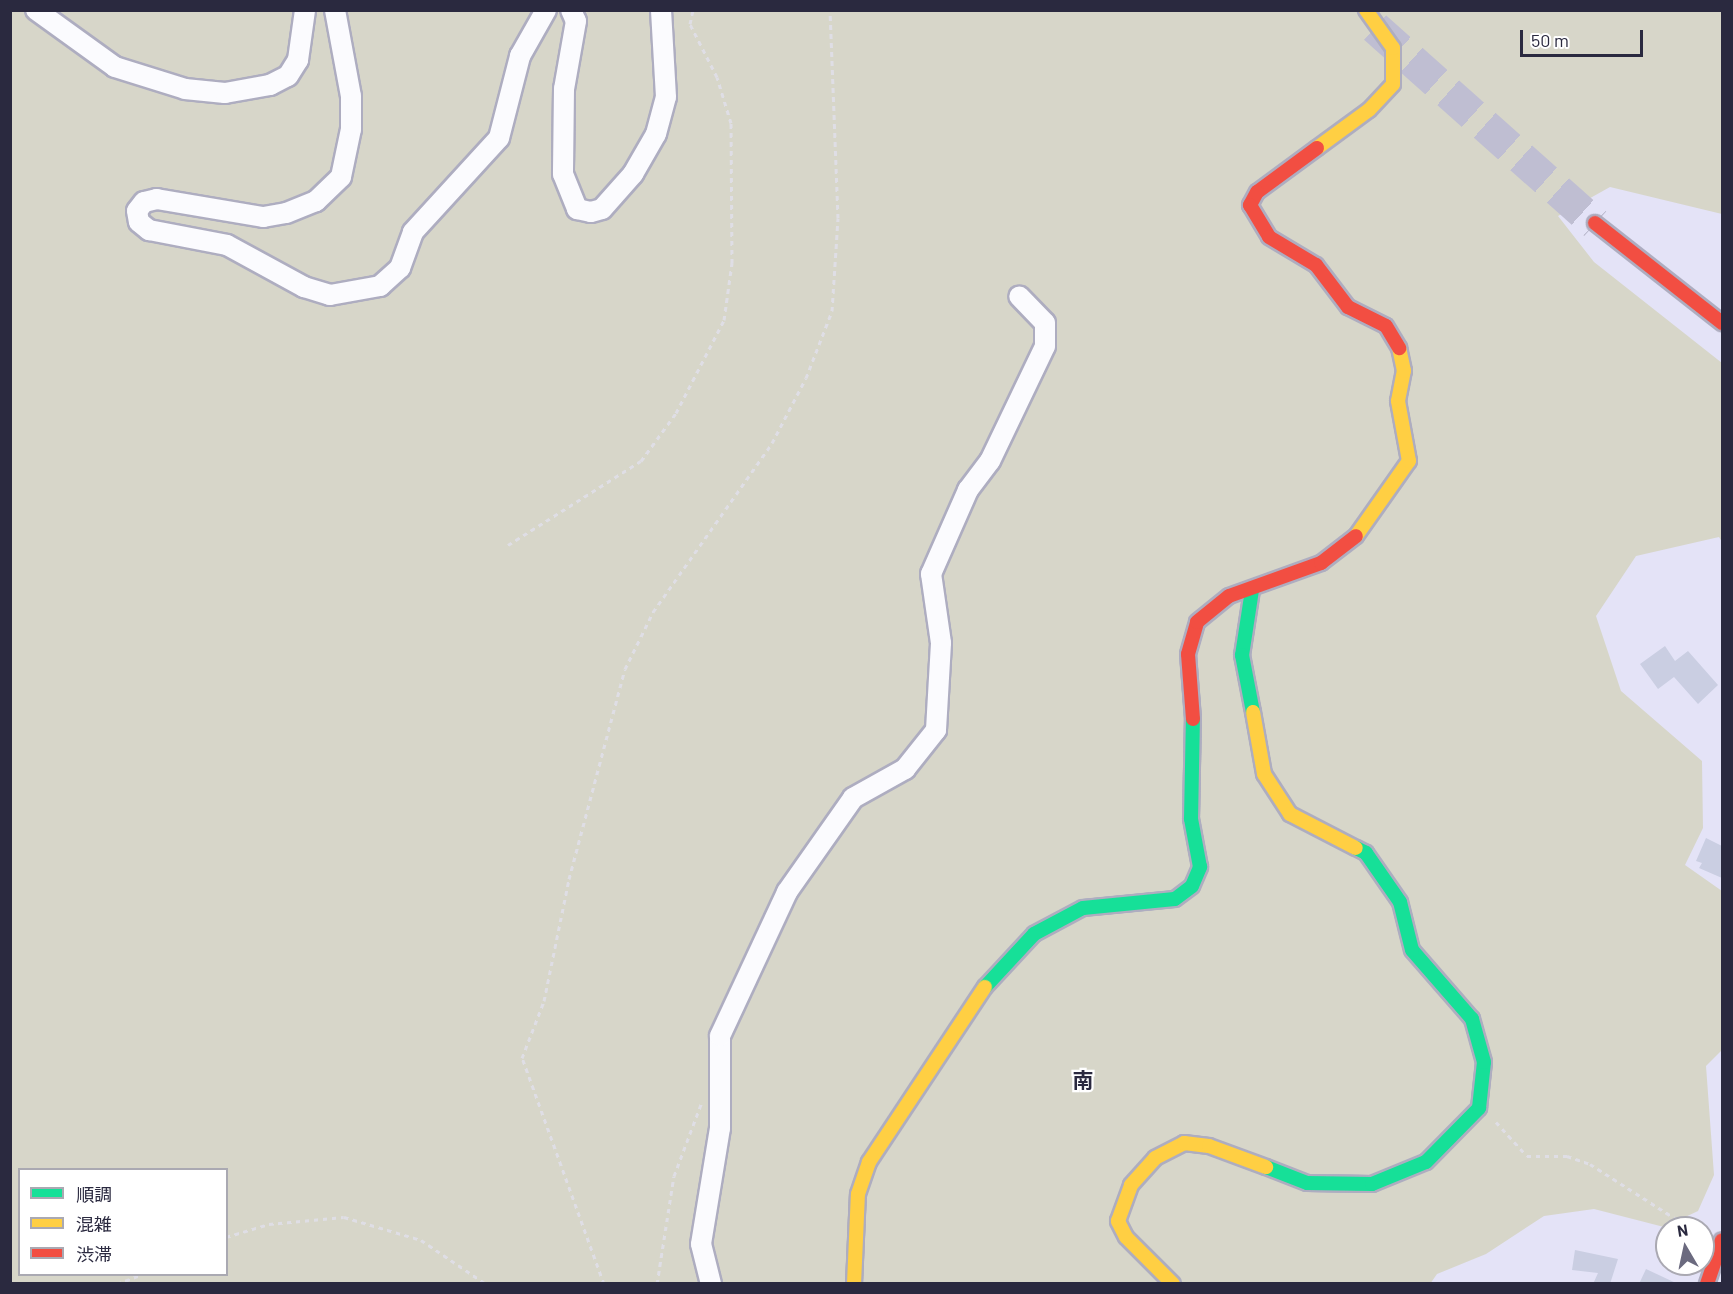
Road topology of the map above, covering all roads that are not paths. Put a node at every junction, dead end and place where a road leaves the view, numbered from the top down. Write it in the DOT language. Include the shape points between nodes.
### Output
graph roads {
  1 [pos="36,10"];
  2 [pos="306,10"];
  3 [pos="335,10"];
  4 [pos="546,10"];
  5 [pos="571,10"];
  6 [pos="661,10"];
  7 [pos="1366,10"];
  8 [pos="1019,296"];
  9 [pos="1722,309"];
  10 [pos="1722,323"];
  11 [pos="1252,590"];
  12 [pos="1722,1240"];
  13 [pos="711,1284"];
  14 [pos="854,1284"];
  15 [pos="1173,1284"];
  16 [pos="1707,1284"];
  1 -- 2 [label="street" via="115,67 185,89 225,93 270,85 288,76 298,60"];
  3 -- 4 [label="street" via="351,96 351,129 341,177 316,201 263,217 157,199 144,202 137,211 139,222 148,230 227,245 304,287 330,295 380,286 400,268 413,232 499,138 520,56"];
  5 -- 6 [label="street" via="576,21 564,89 564,174 577,209 591,212 602,209 633,174 656,134 666,97"];
  7 -- 11 [label="main road" via="1393,48 1393,84 1369,110 1257,192 1250,206 1269,237 1316,265 1348,308 1386,326 1398,342 1404,371 1398,401 1409,461 1358,534 1321,563 1280,574"];
  8 -- 13 [label="street" via="1045,323 1046,346 990,461 968,490 932,574 941,643 936,729 905,768 853,798 800,873 720,1036 720,1128 701,1244"];
  9 -- 10 [label="main road" via="1599,218"];
  11 -- 14 [label="main road" via="1228,596 1197,622 1188,654 1195,754 1191,819 1200,867 1192,886 1175,899 1083,908 1034,934 968,1006 869,1162 858,1194"];
  11 -- 15 [label="main road" via="1242,655 1264,774 1290,814 1366,853 1400,902 1412,950 1472,1019 1484,1062 1479,1108 1426,1162 1372,1184 1307,1182 1201,1145 1184,1143 1155,1158 1131,1185 1118,1221 1126,1237"];
  12 -- 16 [label="main road"];
}
